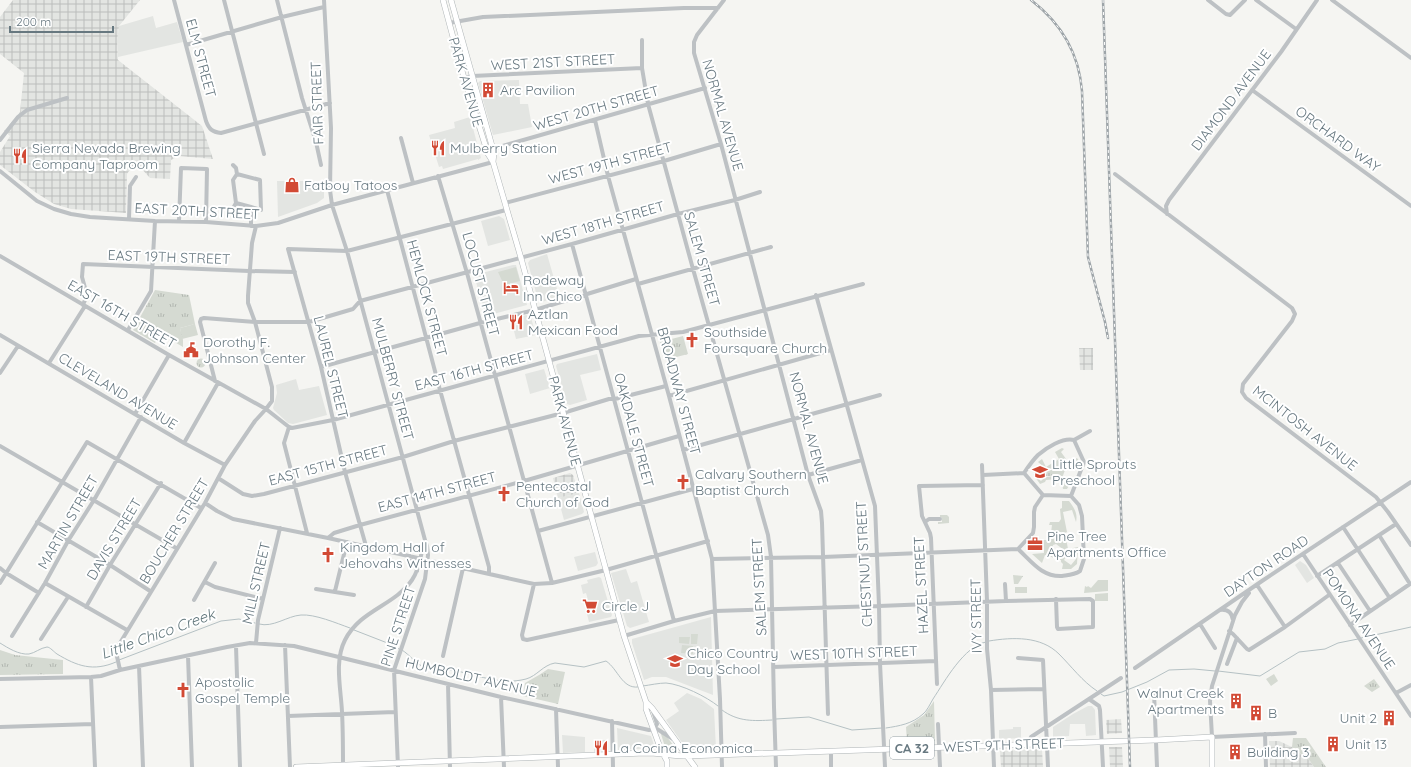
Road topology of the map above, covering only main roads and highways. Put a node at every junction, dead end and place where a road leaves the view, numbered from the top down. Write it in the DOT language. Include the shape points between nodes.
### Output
graph roads {
  1 [pos="443,0"];
  2 [pos="451,0"];
  3 [pos="493,162"];
  4 [pos="646,702"];
  5 [pos="665,755"];
  6 [pos="687,756"];
  7 [pos="450,764"];
  8 [pos="398,765"];
  9 [pos="343,766"];
  10 [pos="296,767"];
  11 [pos="667,767"];
  12 [pos="694,767"];
  13 [pos="1212,767"];
  1 -- 3 [label="main road, PARK AVENUE" via="464,78 488,154"];
  2 -- 3 [label="main road, PARK AVENUE" via="494,153"];
  3 -- 4 [label="main road, PARK AVENUE" via="619,620"];
  4 -- 5 [label="main road, PARK AVENUE" via="646,709"];
  4 -- 6 [label="main road"];
  5 -- 6 [label="main road, WEST 9TH STREET / CA 32"];
  5 -- 7 [label="main road, CA 32" via="659,753 504,759"];
  5 -- 11 [label="main road, PARK AVENUE"];
  6 -- 12 [label="main road"];
  6 -- 13 [label="main road, WEST 9TH STREET / CA 32" via="1212,737"];
  7 -- 8 [label="main road, CA 32"];
  8 -- 9 [label="main road, CA 32"];
  9 -- 10 [label="main road, CA 32"];
}
